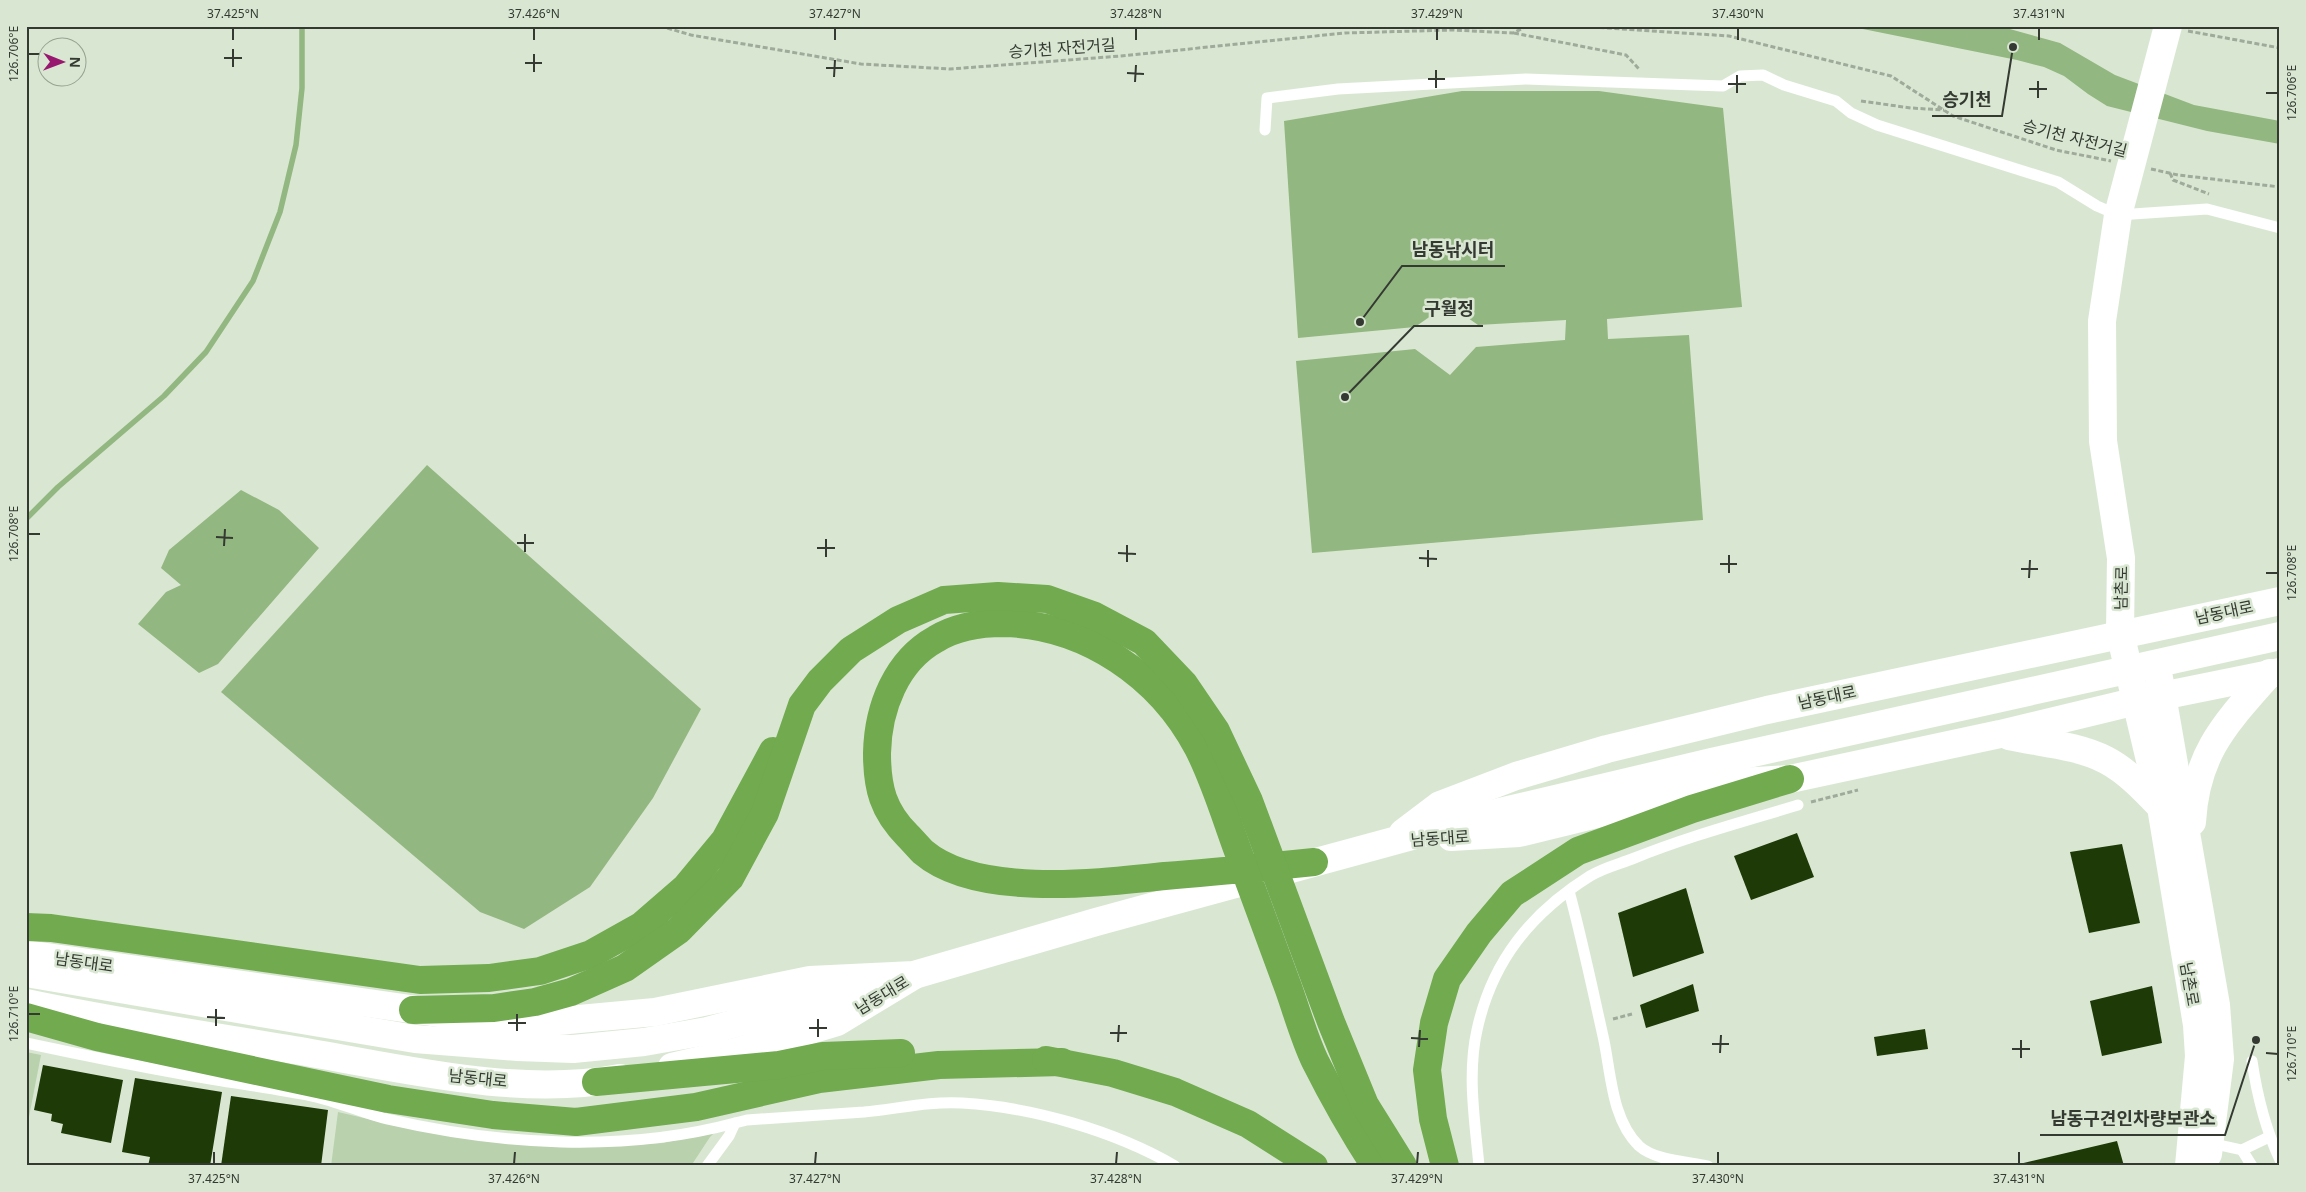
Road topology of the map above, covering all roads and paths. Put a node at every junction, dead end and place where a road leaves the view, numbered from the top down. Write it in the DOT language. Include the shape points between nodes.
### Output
graph roads {
  1 [pos="660,26"];
  2 [pos="1527,26"];
  3 [pos="1577,26"];
  4 [pos="1583,26"];
  5 [pos="2174,28"];
  6 [pos="1513,33"];
  7 [pos="2280,48"];
  8 [pos="1652,84"];
  9 [pos="1836,101"];
  10 [pos="1944,110"];
  11 [pos="1265,130"];
  12 [pos="2113,161"];
  13 [pos="2170,173"];
  14 [pos="2133,176"];
  15 [pos="2280,187"];
  16 [pos="2225,212"];
  17 [pos="2118,216"];
  18 [pos="2280,228"];
  19 [pos="2280,601"];
  20 [pos="2133,631"];
  21 [pos="2280,636"];
  22 [pos="2275,673"];
  23 [pos="2163,696"];
  24 [pos="2137,701"];
  25 [pos="802,705"];
  26 [pos="2000,734"];
  27 [pos="1790,779"];
  28 [pos="1798,805"];
  29 [pos="2161,807"];
  30 [pos="1392,841"];
  31 [pos="1314,862"];
  32 [pos="2190,864"];
  33 [pos="1569,891"];
  34 [pos="26,927"];
  35 [pos="26,954"];
  36 [pos="26,972"];
  37 [pos="914,975"];
  38 [pos="29,1009"];
  39 [pos="413,1010"];
  40 [pos="1632,1014"];
  41 [pos="1600,1023"];
  42 [pos="26,1043"];
  43 [pos="2252,1061"];
  44 [pos="1062,1062"];
  45 [pos="596,1082"];
  46 [pos="735,1122"];
  47 [pos="2269,1137"];
  48 [pos="2242,1150"];
  49 [pos="2208,1154"];
  50 [pos="2280,1160"];
  51 [pos="707,1166"];
  52 [pos="1175,1166"];
  53 [pos="1314,1166"];
  54 [pos="1375,1166"];
  55 [pos="1403,1166"];
  56 [pos="1445,1166"];
  57 [pos="1479,1166"];
  58 [pos="1708,1166"];
  59 [pos="2189,1166"];
  60 [pos="2252,1166"];
  1 -- 6 [label="path, 승기천 자전거길" via="691,35 861,64 950,69 1121,56 1345,32 1452,30"];
  2 -- 6 [label="path, 승기천 자전거길"];
  3 -- 4 [label="path, 승기천 자전거길"];
  4 -- 10 [label="path, 승기천 자전거길" via="1729,36 1891,76"];
  5 -- 7 [label="path"];
  5 -- 14 [label="main road, 남촌로"];
  6 -- 8 [label="path" via="1626,56"];
  8 -- 9 [label="lane" via="1723,86 1740,76 1763,75"];
  8 -- 11 [label="lane" via="1526,79 1338,89 1267,98"];
  9 -- 10 [label="path" via="1845,99"];
  9 -- 17 [label="lane" via="1851,113 1877,125 2058,182"];
  10 -- 12 [label="path, 승기천 자전거길" via="1953,116 2056,150"];
  13 -- 14 [label="path, 승기천 자전거길"];
  13 -- 15 [label="path, 승기천 자전거길"];
  13 -- 16 [label="path" via="2173,180 2222,198 2227,202"];
  14 -- 17 [label="main road, 남촌로"];
  16 -- 17 [label="lane" via="2207,209"];
  16 -- 18 [label="lane"];
  17 -- 20 [label="main road, 남촌로" via="2102,321 2102,441"];
  19 -- 20 [label="main road, 남동대로"];
  20 -- 23 [label="main road, 남촌로"];
  20 -- 24 [label="main road, 남촌로"];
  20 -- 30 [label="main road, 남동대로" via="1767,710 1607,750 1516,776 1440,805"];
  21 -- 30 [label="main road, 남동대로" via="1732,758 1500,812"];
  22 -- 23 [label="main road, 남동대로"];
  22 -- 32 [label="main road" via="2231,717 2210,748 2194,794"];
  23 -- 24 [label="main road, 남동대로"];
  23 -- 32 [label="main road, 남촌로"];
  24 -- 26 [label="main road, 남동대로"];
  24 -- 29 [label="main road, 남촌로"];
  25 -- 34 [label="highway" via="725,840 686,888 640,926 591,954 540,971 489,978 420,980"];
  25 -- 39 [label="highway" via="765,813 730,878 679,930 625,968 571,992 494,1008"];
  25 -- 55 [label="highway" via="820,680 851,650 906,617 944,600 998,596 1047,599 1095,616 1144,642 1184,684 1216,731 1249,801 1365,1105"];
  26 -- 27 [label="main road, 남동대로"];
  26 -- 29 [label="main road" via="2072,749 2105,760 2138,784"];
  27 -- 30 [label="main road, 남동대로" via="1724,783 1519,833"];
  27 -- 56 [label="highway" via="1692,808 1578,851 1512,894 1478,933 1447,979 1434,1023 1427,1070 1433,1119"];
  28 -- 33 [label="lane" via="1646,853 1592,875"];
  29 -- 59 [label="main road, 남촌로" via="2197,1025 2199,1056"];
  30 -- 31 [label="main road, 남동대로"];
  31 -- 37 [label="main road, 남동대로"];
  31 -- 54 [label="highway" via="1076,885 1002,881 957,870 925,854 897,825 879,791 877,752 880,714 896,678 920,648 951,630 985,623 1031,624 1072,634 1110,653 1143,677 1170,706 1198,748 1215,789 1280,964 1314,1058 1354,1134"];
  32 -- 49 [label="main road, 남촌로" via="2216,1005 2220,1059"];
  33 -- 41 [label="lane"];
  33 -- 57 [label="lane" via="1526,928 1500,965 1485,1000 1473,1056"];
  35 -- 39 [label="main road, 남동대로"];
  36 -- 37 [label="main road" via="415,1039 573,1049 644,1042 707,1031"];
  37 -- 39 [label="main road, 남동대로" via="810,980 655,1012 547,1022 480,1020"];
  37 -- 45 [label="main road, 남동대로" via="837,1022 736,1052"];
  38 -- 44 [label="highway" via="97,1037 388,1100 493,1116 576,1122 696,1107 819,1079 939,1065"];
  38 -- 45 [label="main road, 남동대로" via="466,1079 550,1084"];
  40 -- 41 [label="path"];
  41 -- 58 [label="lane" via="1612,1086 1624,1125 1640,1146 1657,1155"];
  42 -- 46 [label="lane" via="98,1059 314,1096 386,1119 488,1138 611,1141 664,1137"];
  43 -- 47 [label="lane"];
  44 -- 45 [label="highway" via="982,1053 910,1052 823,1056 779,1065"];
  44 -- 53 [label="highway" via="1113,1073 1174,1092 1248,1124"];
  46 -- 51 [label="lane"];
  46 -- 52 [label="lane" via="866,1112 916,1104 962,1103 1066,1122 1114,1137"];
  47 -- 48 [label="lane"];
  47 -- 50 [label="lane"];
  48 -- 49 [label="lane"];
  48 -- 60 [label="lane"];
}
